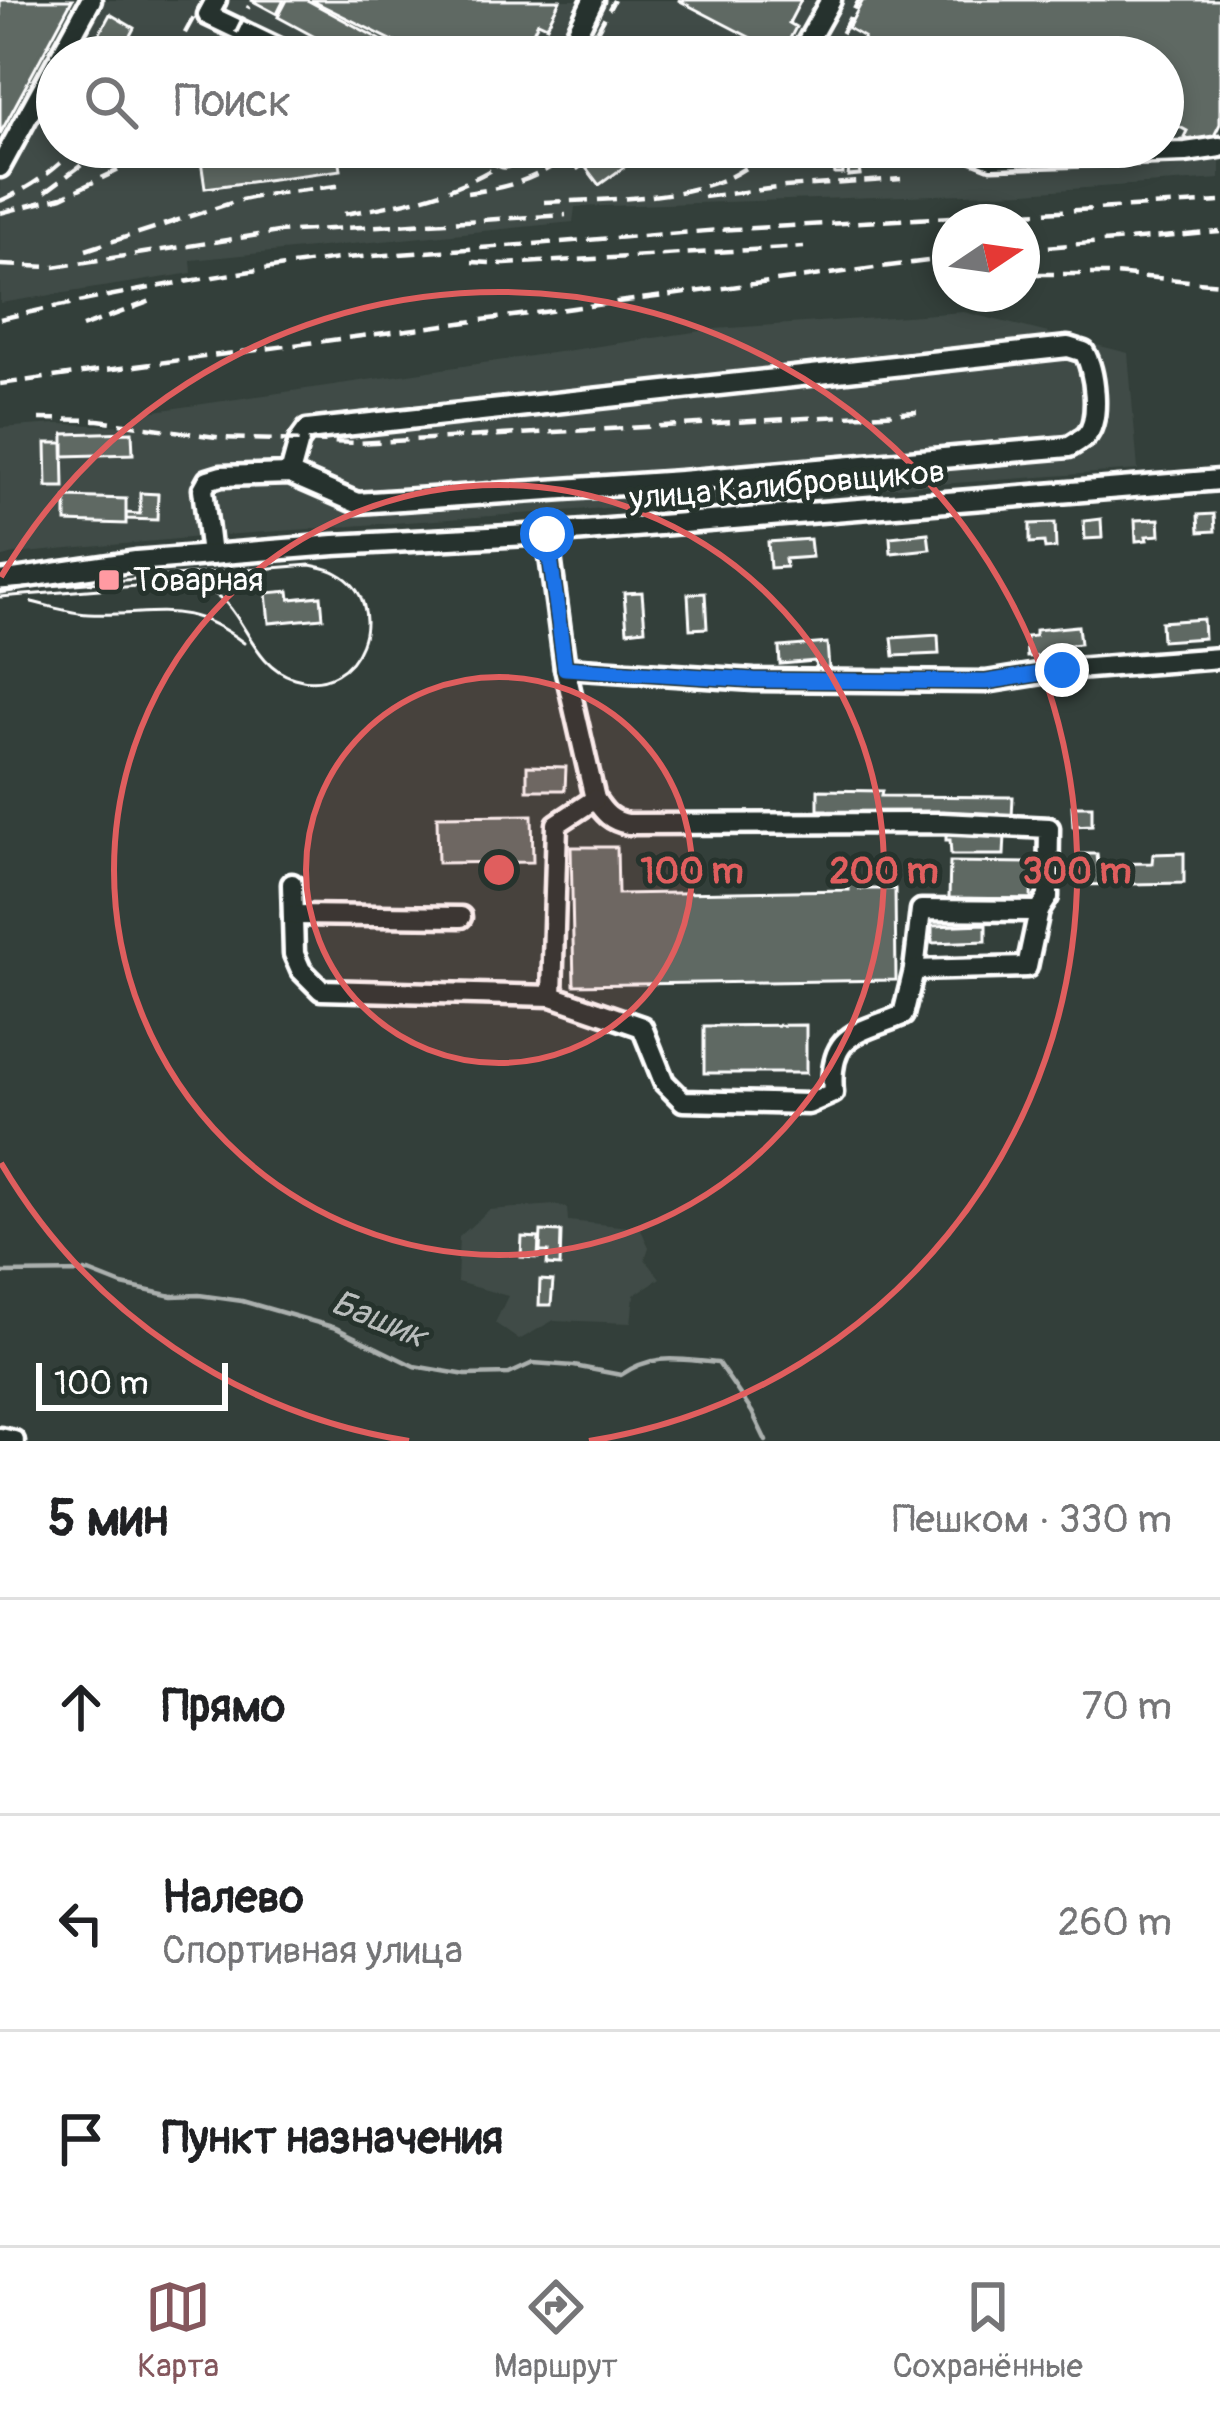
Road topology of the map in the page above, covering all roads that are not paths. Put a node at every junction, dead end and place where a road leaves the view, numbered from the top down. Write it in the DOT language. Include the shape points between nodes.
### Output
graph roads {
  1 [pos="91,0"];
  2 [pos="216,0"];
  3 [pos="593,0"];
  4 [pos="831,0"];
  5 [pos="71,36"];
  6 [pos="252,36"];
  7 [pos="575,36"];
  8 [pos="811,36"];
  9 [pos="36,101"];
  10 [pos="1220,147"];
  11 [pos="1184,152"];
  12 [pos="0,167"];
  13 [pos="290,474"];
  14 [pos="1220,480"];
  15 [pos="547,534"];
  16 [pos="211,555"];
  17 [pos="0,581"];
  18 [pos="1220,658"];
  19 [pos="565,668"];
  20 [pos="595,800"];
  21 [pos="292,884"];
  22 [pos="1040,911"];
  23 [pos="293,915"];
  24 [pos="461,916"];
  25 [pos="914,970"];
  26 [pos="551,996"];
  27 [pos="0,1438"];
  28 [pos="14,1441"];
  1 -- 5 [label="street"];
  2 -- 6 [label="street" via="208,15"];
  3 -- 7 [label="street"];
  4 -- 8 [label="street"];
  9 -- 12 [label="street"];
  10 -- 11 [label="street"];
  13 -- 13 [label="street" via="307,430 1068,347 1093,366 1094,423 1069,447 357,503"];
  13 -- 16 [label="street" via="208,480"];
  14 -- 15 [label="street, улица Калибровщиков"];
  15 -- 16 [label="street, улица Калибровщиков"];
  15 -- 19 [label="street"];
  16 -- 17 [label="street, улица Калибровщиков"];
  18 -- 19 [label="street" via="986,682"];
  19 -- 20 [label="street"];
  20 -- 22 [label="street" via="628,824 1049,828 1048,897"];
  20 -- 26 [label="street" via="557,824"];
  21 -- 23 [label="street"];
  22 -- 25 [label="street" via="1028,967"];
  22 -- 25 [label="street" via="921,910"];
  23 -- 24 [label="street"];
  23 -- 26 [label="street" via="295,954 321,990"];
  25 -- 26 [label="street" via="903,1015 848,1037 835,1053 833,1093 808,1104 683,1101 664,1082 642,1027"];
  27 -- 28 [label="street"];
}
